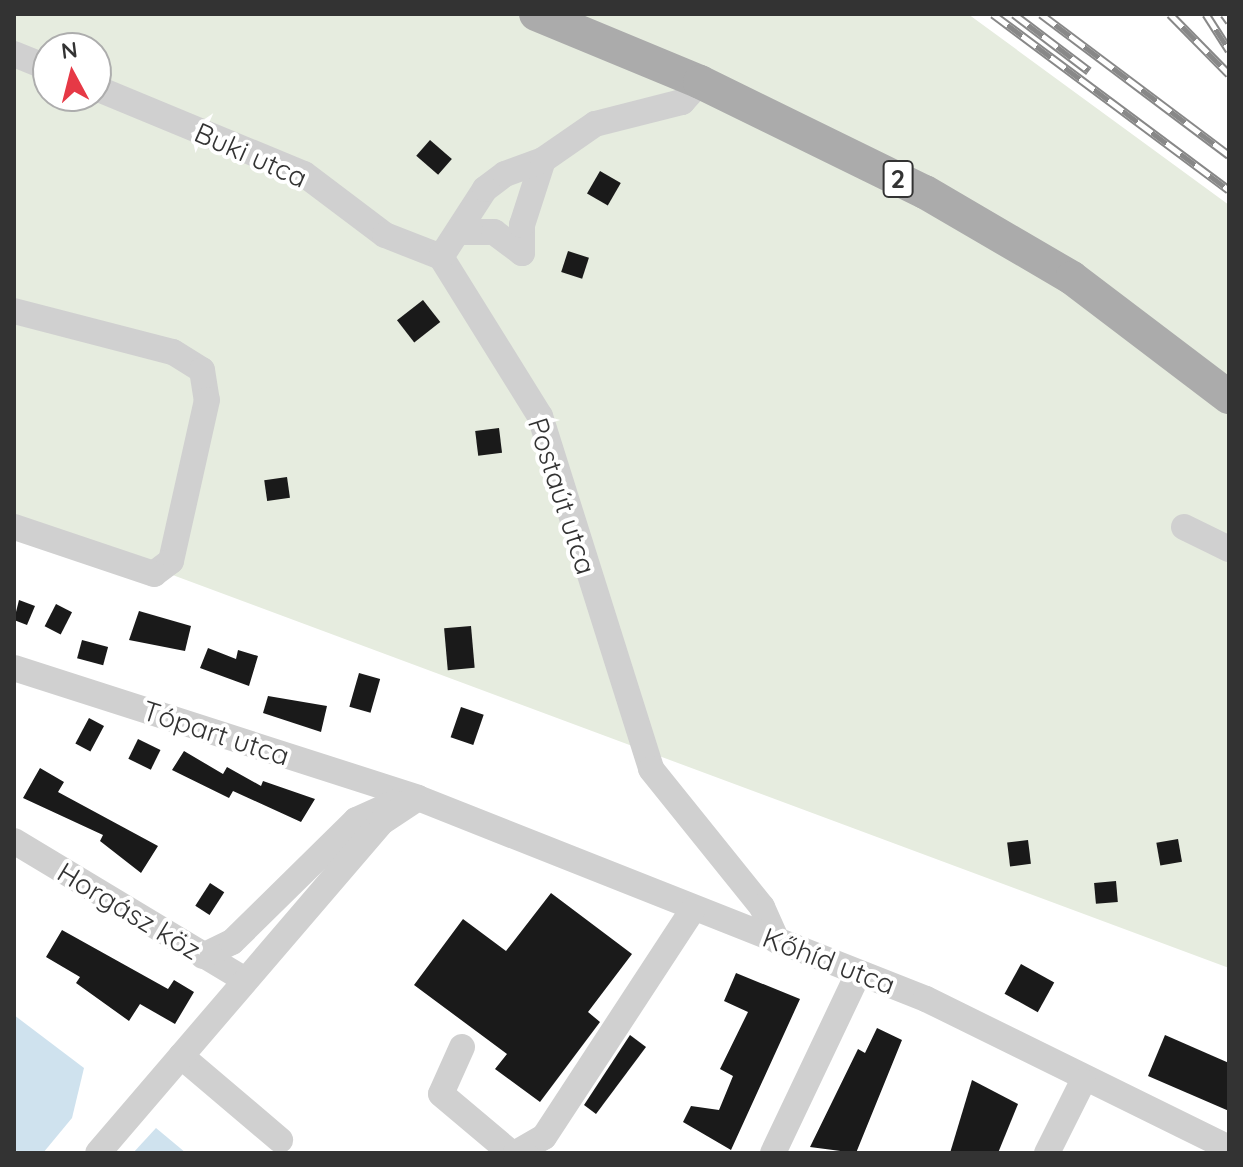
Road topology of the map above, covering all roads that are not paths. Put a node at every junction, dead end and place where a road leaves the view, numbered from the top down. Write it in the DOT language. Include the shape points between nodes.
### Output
graph roads {
  1 [pos="536,14"];
  2 [pos="700,82"];
  3 [pos="112,95"];
  4 [pos="543,160"];
  5 [pos="462,232"];
  6 [pos="441,257"];
  7 [pos="14,311"];
  8 [pos="1229,397"];
  9 [pos="14,527"];
  10 [pos="1184,527"];
  11 [pos="1229,549"];
  12 [pos="14,668"];
  13 [pos="418,798"];
  14 [pos="14,841"];
  15 [pos="693,909"];
  16 [pos="777,941"];
  17 [pos="203,956"];
  18 [pos="858,974"];
  19 [pos="244,979"];
  20 [pos="462,1047"];
  21 [pos="181,1056"];
  22 [pos="1083,1081"];
  23 [pos="280,1140"];
  24 [pos="549,1145"];
  25 [pos="1229,1148"];
  26 [pos="98,1153"];
  27 [pos="514,1153"];
  28 [pos="773,1153"];
  29 [pos="1047,1153"];
  1 -- 2 [label="main road, 2"];
  2 -- 4 [label="street" via="682,102 595,124"];
  2 -- 8 [label="main road, 2" via="1032,254"];
  3 -- 6 [label="street, Buki utca" via="304,174 385,235"];
  4 -- 5 [label="street" via="485,189"];
  4 -- 5 [label="street" via="527,203 522,253 494,232"];
  5 -- 6 [label="street"];
  6 -- 16 [label="street, Postaút utca" via="540,416 651,769 762,907"];
  7 -- 9 [label="street" via="173,352 202,370 207,400 171,561 154,574"];
  10 -- 11 [label="street"];
  12 -- 13 [label="street, Tópart utca"];
  13 -- 15 [label="street, Kőhíd utca"];
  13 -- 17 [label="street" via="356,820 232,942"];
  13 -- 19 [label="street" via="382,822"];
  14 -- 17 [label="street, Horgász köz"];
  15 -- 16 [label="street, Kőhíd utca"];
  15 -- 24 [label="street"];
  16 -- 18 [label="street, Kőhíd utca"];
  17 -- 19 [label="street, Horgász köz"];
  18 -- 22 [label="street, Kőhíd utca" via="926,999"];
  18 -- 28 [label="street"];
  19 -- 21 [label="street"];
  20 -- 27 [label="street" via="441,1094"];
  21 -- 23 [label="street"];
  21 -- 26 [label="street"];
  22 -- 25 [label="street, Kőhíd utca"];
  22 -- 29 [label="street"];
  24 -- 27 [label="street"];
}
